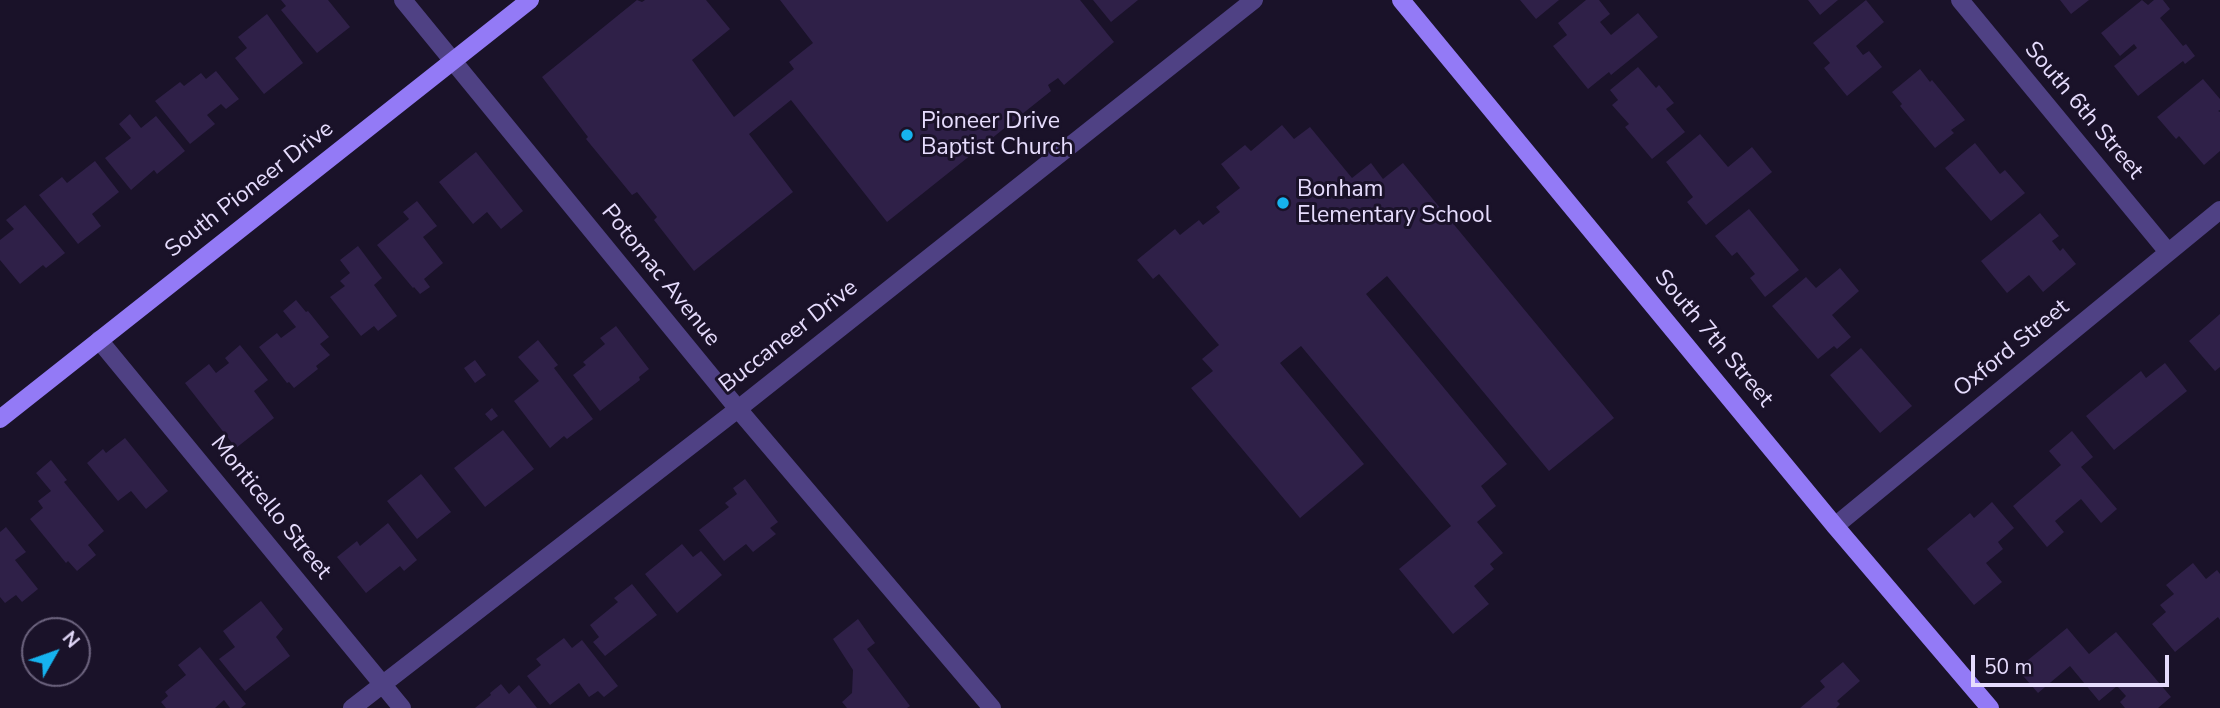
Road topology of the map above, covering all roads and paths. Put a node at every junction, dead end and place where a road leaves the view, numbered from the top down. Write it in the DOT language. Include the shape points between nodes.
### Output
graph roads {
  1 [pos="403,0"];
  2 [pos="530,0"];
  3 [pos="1254,0"];
  4 [pos="1401,0"];
  5 [pos="1961,0"];
  6 [pos="452,61"];
  7 [pos="2220,210"];
  8 [pos="2168,252"];
  9 [pos="99,340"];
  10 [pos="738,409"];
  11 [pos="0,419"];
  12 [pos="1835,526"];
  13 [pos="382,684"];
  14 [pos="352,708"];
  15 [pos="402,708"];
  16 [pos="992,708"];
  17 [pos="1990,708"];
  1 -- 6 [label="street, Potomac Avenue"];
  2 -- 6 [label="main road, South Pioneer Drive"];
  3 -- 10 [label="street, Buccaneer Drive"];
  4 -- 12 [label="main road, South 7th Street"];
  5 -- 8 [label="street, South 6th Street"];
  6 -- 9 [label="main road, South Pioneer Drive"];
  6 -- 10 [label="street, Potomac Avenue"];
  7 -- 8 [label="street, Oxford Street"];
  8 -- 12 [label="street, Oxford Street"];
  9 -- 11 [label="main road, South Pioneer Drive"];
  9 -- 13 [label="street, Monticello Street"];
  10 -- 13 [label="street, Buccaneer Drive"];
  10 -- 16 [label="street, Potomac Avenue"];
  12 -- 17 [label="main road, South 7th Street"];
  13 -- 14 [label="street, Buccaneer Drive"];
  13 -- 15 [label="street, Monticello Street"];
}
